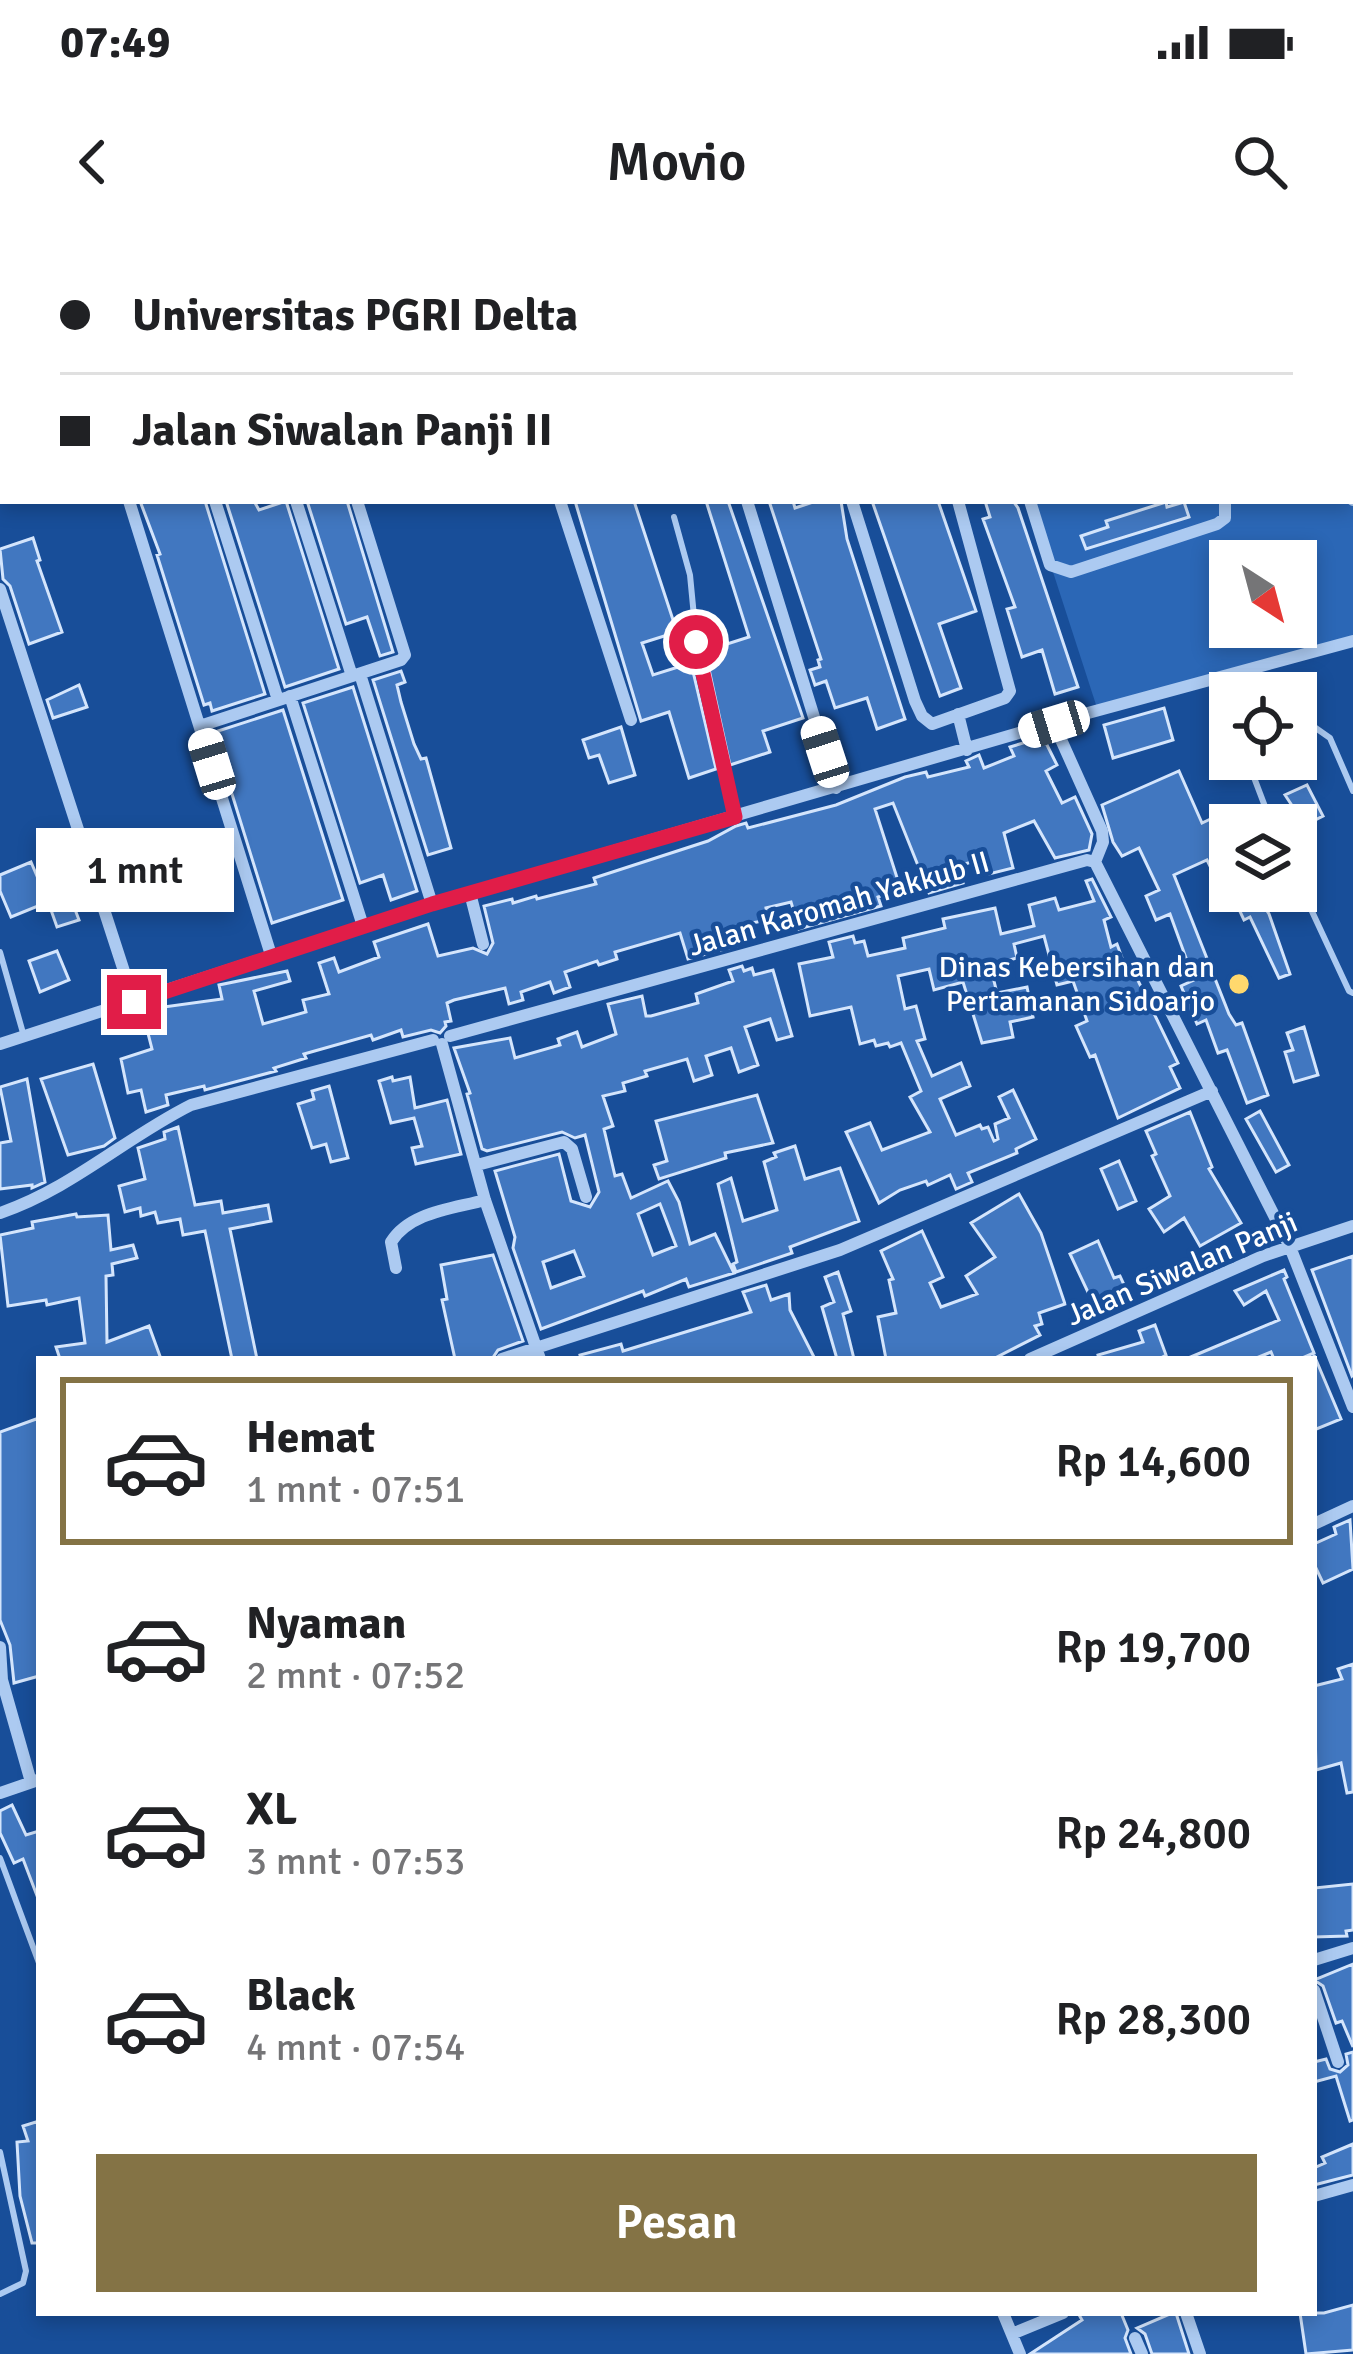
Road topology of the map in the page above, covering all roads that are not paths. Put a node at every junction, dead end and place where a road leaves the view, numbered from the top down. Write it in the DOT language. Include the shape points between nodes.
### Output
graph roads {
  1 [pos="130,504"];
  2 [pos="216,504"];
  3 [pos="297,504"];
  4 [pos="358,504"];
  5 [pos="561,504"];
  6 [pos="748,504"];
  7 [pos="853,504"];
  8 [pos="959,504"];
  9 [pos="1031,504"];
  10 [pos="1225,504"];
  11 [pos="674,518"];
  12 [pos="0,589"];
  13 [pos="1353,641"];
  14 [pos="356,675"];
  15 [pos="284,698"];
  16 [pos="958,714"];
  17 [pos="631,720"];
  18 [pos="1054,724"];
  19 [pos="200,726"];
  20 [pos="1317,729"];
  21 [pos="967,750"];
  22 [pos="836,788"];
  23 [pos="1353,790"];
  24 [pos="735,817"];
  25 [pos="1095,862"];
  26 [pos="470,893"];
  27 [pos="432,904"];
  28 [pos="1312,912"];
  29 [pos="363,926"];
  30 [pos="483,944"];
  31 [pos="0,952"];
  32 [pos="271,956"];
  33 [pos="1353,993"];
  34 [pos="134,1002"];
  35 [pos="24,1036"];
  36 [pos="441,1040"];
  37 [pos="0,1044"];
  38 [pos="1212,1090"];
  39 [pos="477,1165"];
  40 [pos="586,1197"];
  41 [pos="485,1200"];
  42 [pos="0,1214"];
  43 [pos="1353,1226"];
  44 [pos="1289,1247"];
  45 [pos="396,1268"];
  46 [pos="538,1354"];
  47 [pos="1037,1356"];
  48 [pos="1353,1407"];
  49 [pos="1353,1505"];
  50 [pos="1317,1523"];
  51 [pos="0,1647"];
  52 [pos="35,1781"];
  53 [pos="0,1793"];
  54 [pos="0,1858"];
  55 [pos="1353,1948"];
  56 [pos="36,1955"];
  57 [pos="1317,1959"];
  58 [pos="1317,1999"];
  59 [pos="1338,2062"];
  60 [pos="0,2152"];
  61 [pos="1353,2186"];
  62 [pos="1317,2194"];
  63 [pos="0,2294"];
  64 [pos="1004,2316"];
  65 [pos="1056,2316"];
  66 [pos="1187,2316"];
  67 [pos="1012,2334"];
  68 [pos="1135,2338"];
  69 [pos="1021,2354"];
  70 [pos="1142,2354"];
  71 [pos="1200,2354"];
  1 -- 19 [label="street"];
  2 -- 15 [label="street"];
  3 -- 14 [label="street"];
  4 -- 14 [label="street" via="405,650 401,660"];
  5 -- 17 [label="street"];
  6 -- 22 [label="street"];
  7 -- 16 [label="street" via="922,716 932,724"];
  8 -- 16 [label="street" via="1011,686 1005,698"];
  9 -- 10 [label="street" via="1049,565 1071,572 1216,524 1226,518"];
  11 -- 24 [label="lane"];
  12 -- 34 [label="street"];
  13 -- 18 [label="street"];
  14 -- 15 [label="street"];
  14 -- 27 [label="street"];
  15 -- 19 [label="street"];
  15 -- 29 [label="street"];
  16 -- 21 [label="street"];
  18 -- 21 [label="street"];
  18 -- 25 [label="street" via="1102,831"];
  19 -- 32 [label="street"];
  20 -- 23 [label="lane" via="1330,738"];
  21 -- 22 [label="street"];
  22 -- 24 [label="street"];
  24 -- 26 [label="street"];
  25 -- 36 [label="street, Jalan Karomah Yakkub II"];
  25 -- 38 [label="street"];
  26 -- 27 [label="street"];
  26 -- 30 [label="street"];
  27 -- 29 [label="street"];
  28 -- 33 [label="lane"];
  29 -- 32 [label="street"];
  31 -- 35 [label="lane"];
  32 -- 34 [label="street"];
  34 -- 35 [label="street"];
  35 -- 37 [label="street"];
  36 -- 39 [label="street"];
  36 -- 42 [label="street, Jalan Karomah Yakkub II" via="191,1105 67,1184"];
  38 -- 44 [label="street"];
  38 -- 46 [label="street" via="839,1250"];
  39 -- 40 [label="street" via="568,1144"];
  39 -- 41 [label="street"];
  41 -- 45 [label="street" via="399,1229 391,1242"];
  41 -- 46 [label="street"];
  43 -- 44 [label="street, Jalan Siwalan Panji"];
  44 -- 47 [label="street, Jalan Siwalan Panji"];
  44 -- 48 [label="street"];
  49 -- 50 [label="street"];
  51 -- 52 [label="street" via="2,1680"];
  52 -- 53 [label="street"];
  54 -- 56 [label="lane"];
  55 -- 57 [label="street"];
  58 -- 59 [label="street"];
  60 -- 63 [label="lane" via="26,2271 22,2283"];
  61 -- 62 [label="street"];
  64 -- 67 [label="street"];
  65 -- 67 [label="street"];
  66 -- 71 [label="street"];
  67 -- 69 [label="street"];
  68 -- 70 [label="street"];
}
